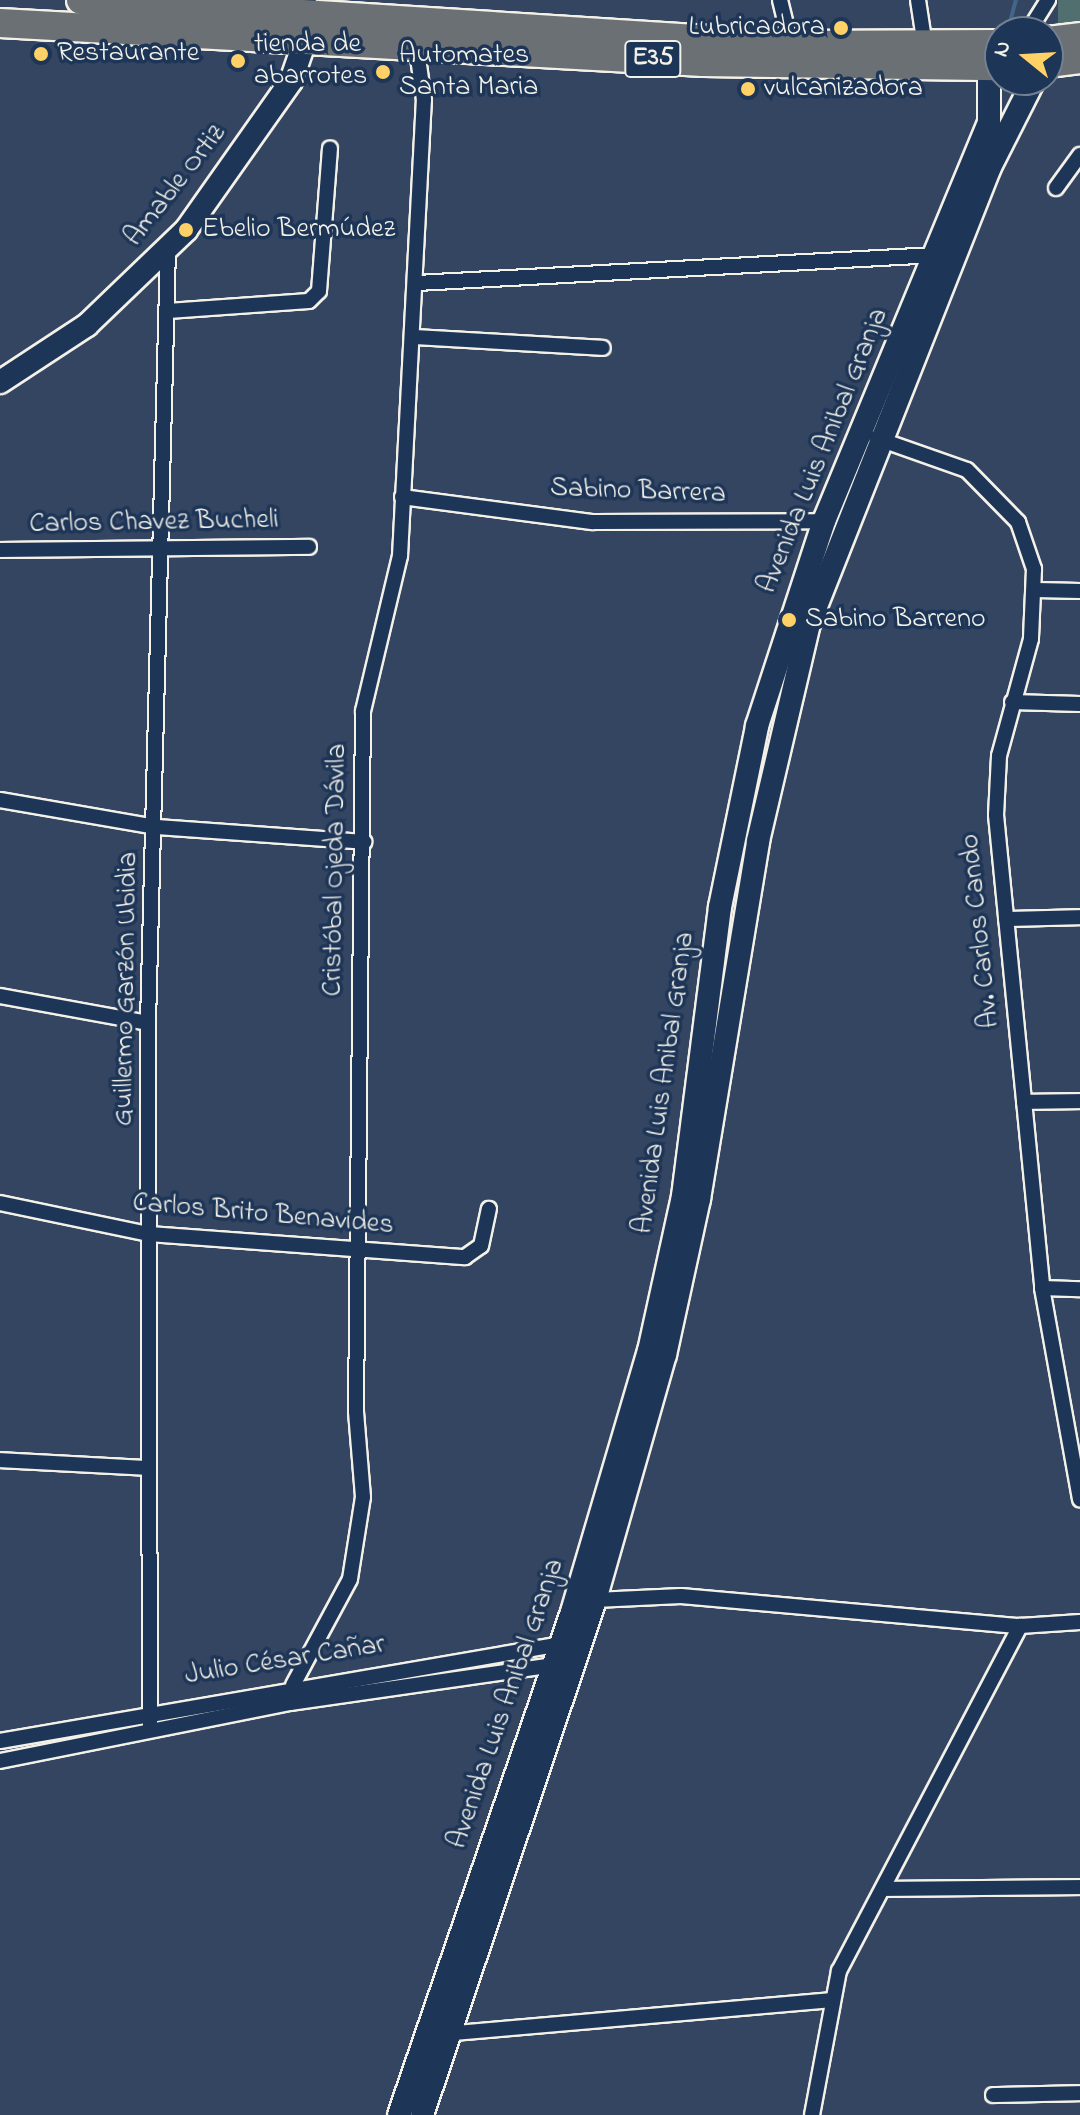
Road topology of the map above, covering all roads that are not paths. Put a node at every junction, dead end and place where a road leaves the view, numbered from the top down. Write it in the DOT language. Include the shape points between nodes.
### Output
graph roads {
  1 [pos="81,0"];
  2 [pos="780,0"];
  3 [pos="918,0"];
  4 [pos="306,18"];
  5 [pos="0,23"];
  6 [pos="416,44"];
  7 [pos="791,45"];
  8 [pos="925,46"];
  9 [pos="984,57"];
  10 [pos="984,60"];
  11 [pos="992,96"];
  12 [pos="1026,96"];
  13 [pos="330,148"];
  14 [pos="1080,155"];
  15 [pos="1056,188"];
  16 [pos="168,251"];
  17 [pos="935,255"];
  18 [pos="417,283"];
  19 [pos="168,311"];
  20 [pos="413,337"];
  21 [pos="603,348"];
  22 [pos="0,382"];
  23 [pos="861,433"];
  24 [pos="884,440"];
  25 [pos="402,497"];
  26 [pos="824,521"];
  27 [pos="309,547"];
  28 [pos="0,550"];
  29 [pos="163,550"];
  30 [pos="1036,590"];
  31 [pos="1080,591"];
  32 [pos="1012,702"];
  33 [pos="1080,704"];
  34 [pos="0,800"];
  35 [pos="157,827"];
  36 [pos="364,842"];
  37 [pos="1080,917"];
  38 [pos="1006,919"];
  39 [pos="0,996"];
  40 [pos="148,1023"];
  41 [pos="1080,1101"];
  42 [pos="1024,1102"];
  43 [pos="0,1203"];
  44 [pos="489,1209"];
  45 [pos="149,1234"];
  46 [pos="357,1249"];
  47 [pos="1042,1288"];
  48 [pos="1080,1289"];
  49 [pos="0,1460"];
  50 [pos="148,1468"];
  51 [pos="1080,1498"];
  52 [pos="595,1600"];
  53 [pos="1080,1622"];
  54 [pos="1020,1626"];
  55 [pos="567,1653"];
  56 [pos="293,1685"];
  57 [pos="149,1711"];
  58 [pos="150,1729"];
  59 [pos="0,1741"];
  60 [pos="0,1761"];
  61 [pos="1080,1887"];
  62 [pos="885,1889"];
  63 [pos="829,2000"];
  64 [pos="455,2033"];
  65 [pos="1080,2093"];
  66 [pos="993,2095"];
  67 [pos="399,2115"];
  68 [pos="422,2115"];
  69 [pos="812,2115"];
  1 -- 4 [label="highway, E35"];
  2 -- 7 [label="street"];
  3 -- 8 [label="street"];
  4 -- 5 [label="highway, E35"];
  4 -- 6 [label="highway, E35"];
  4 -- 7 [label="highway, E35"];
  4 -- 16 [label="main road, Amable Ortiz" via="291,81"];
  6 -- 10 [label="highway, E35" via="871,68"];
  6 -- 18 [label="street, Cristóbal Ojeda Dávila" via="424,100"];
  7 -- 8 [label="highway, E35"];
  8 -- 9 [label="highway, E35"];
  11 -- 17 [label="main road, Avenida Luis Anibal Granja" via="989,123"];
  12 -- 24 [label="main road, Avenida Luis Anibal Granja" via="994,156"];
  13 -- 19 [label="street" via="319,291 309,301"];
  14 -- 15 [label="street"];
  16 -- 19 [label="street, Guillermo Garzón Ubidia"];
  16 -- 22 [label="main road, Amable Ortiz" via="87,325"];
  17 -- 18 [label="street"];
  17 -- 23 [label="main road, Avenida Luis Anibal Granja"];
  18 -- 20 [label="street, Cristóbal Ojeda Dávila"];
  19 -- 29 [label="street, Guillermo Garzón Ubidia"];
  20 -- 21 [label="street"];
  20 -- 25 [label="street, Cristóbal Ojeda Dávila"];
  23 -- 24 [label="street, Av. Carlos Cando"];
  23 -- 26 [label="main road, Avenida Luis Anibal Granja"];
  24 -- 30 [label="street, Av. Carlos Cando" via="967,470 1004,503 1028,544"];
  24 -- 52 [label="main road, Avenida Luis Anibal Granja" via="809,624 758,841 693,1227"];
  25 -- 26 [label="street, Sabino Barrera" via="593,522"];
  25 -- 36 [label="street, Cristóbal Ojeda Dávila" via="400,556 363,711"];
  26 -- 55 [label="main road, Avenida Luis Anibal Granja" via="757,726 732,837 683,1196 649,1351"];
  27 -- 29 [label="street, Carlos Chavez Bucheli"];
  28 -- 29 [label="street, Carlos Chavez Bucheli"];
  29 -- 35 [label="street, Guillermo Garzón Ubidia"];
  30 -- 31 [label="street"];
  30 -- 32 [label="street, Av. Carlos Cando"];
  32 -- 33 [label="street"];
  32 -- 38 [label="street, Av. Carlos Cando" via="997,784"];
  34 -- 35 [label="street"];
  35 -- 36 [label="street"];
  35 -- 40 [label="street, Guillermo Garzón Ubidia"];
  36 -- 46 [label="street, Cristóbal Ojeda Dávila"];
  37 -- 38 [label="street"];
  38 -- 42 [label="street, Av. Carlos Cando"];
  39 -- 40 [label="street"];
  40 -- 45 [label="street, Guillermo Garzón Ubidia"];
  41 -- 42 [label="street"];
  42 -- 47 [label="street, Av. Carlos Cando"];
  43 -- 45 [label="street, Carlos Brito Benavides"];
  44 -- 46 [label="street, Carlos Brito Benavides" via="481,1246 465,1257"];
  45 -- 46 [label="street, Carlos Brito Benavides"];
  45 -- 50 [label="street, Guillermo Garzón Ubidia"];
  46 -- 56 [label="street, Cristóbal Ojeda Dávila" via="363,1497 358,1557"];
  47 -- 48 [label="street"];
  47 -- 51 [label="street, Av. Carlos Cando"];
  49 -- 50 [label="street"];
  50 -- 57 [label="street, Guillermo Garzón Ubidia"];
  52 -- 54 [label="street" via="681,1596"];
  52 -- 55 [label="main road, Avenida Luis Anibal Granja"];
  53 -- 54 [label="street"];
  54 -- 62 [label="street"];
  55 -- 56 [label="street, Julio César Cañar"];
  55 -- 58 [label="street, Julio César Cañar"];
  55 -- 64 [label="main road, Avenida Luis Anibal Granja"];
  55 -- 67 [label="main road, Avenida Luis Anibal Granja"];
  56 -- 57 [label="street, Julio César Cañar"];
  57 -- 58 [label="street, Guillermo Garzón Ubidia"];
  57 -- 59 [label="street, Julio César Cañar"];
  58 -- 60 [label="street, Julio César Cañar"];
  61 -- 62 [label="street"];
  62 -- 63 [label="street"];
  63 -- 64 [label="street"];
  63 -- 69 [label="street" via="827,2064"];
  64 -- 68 [label="main road, Avenida Luis Anibal Granja"];
  65 -- 66 [label="street"];
}
